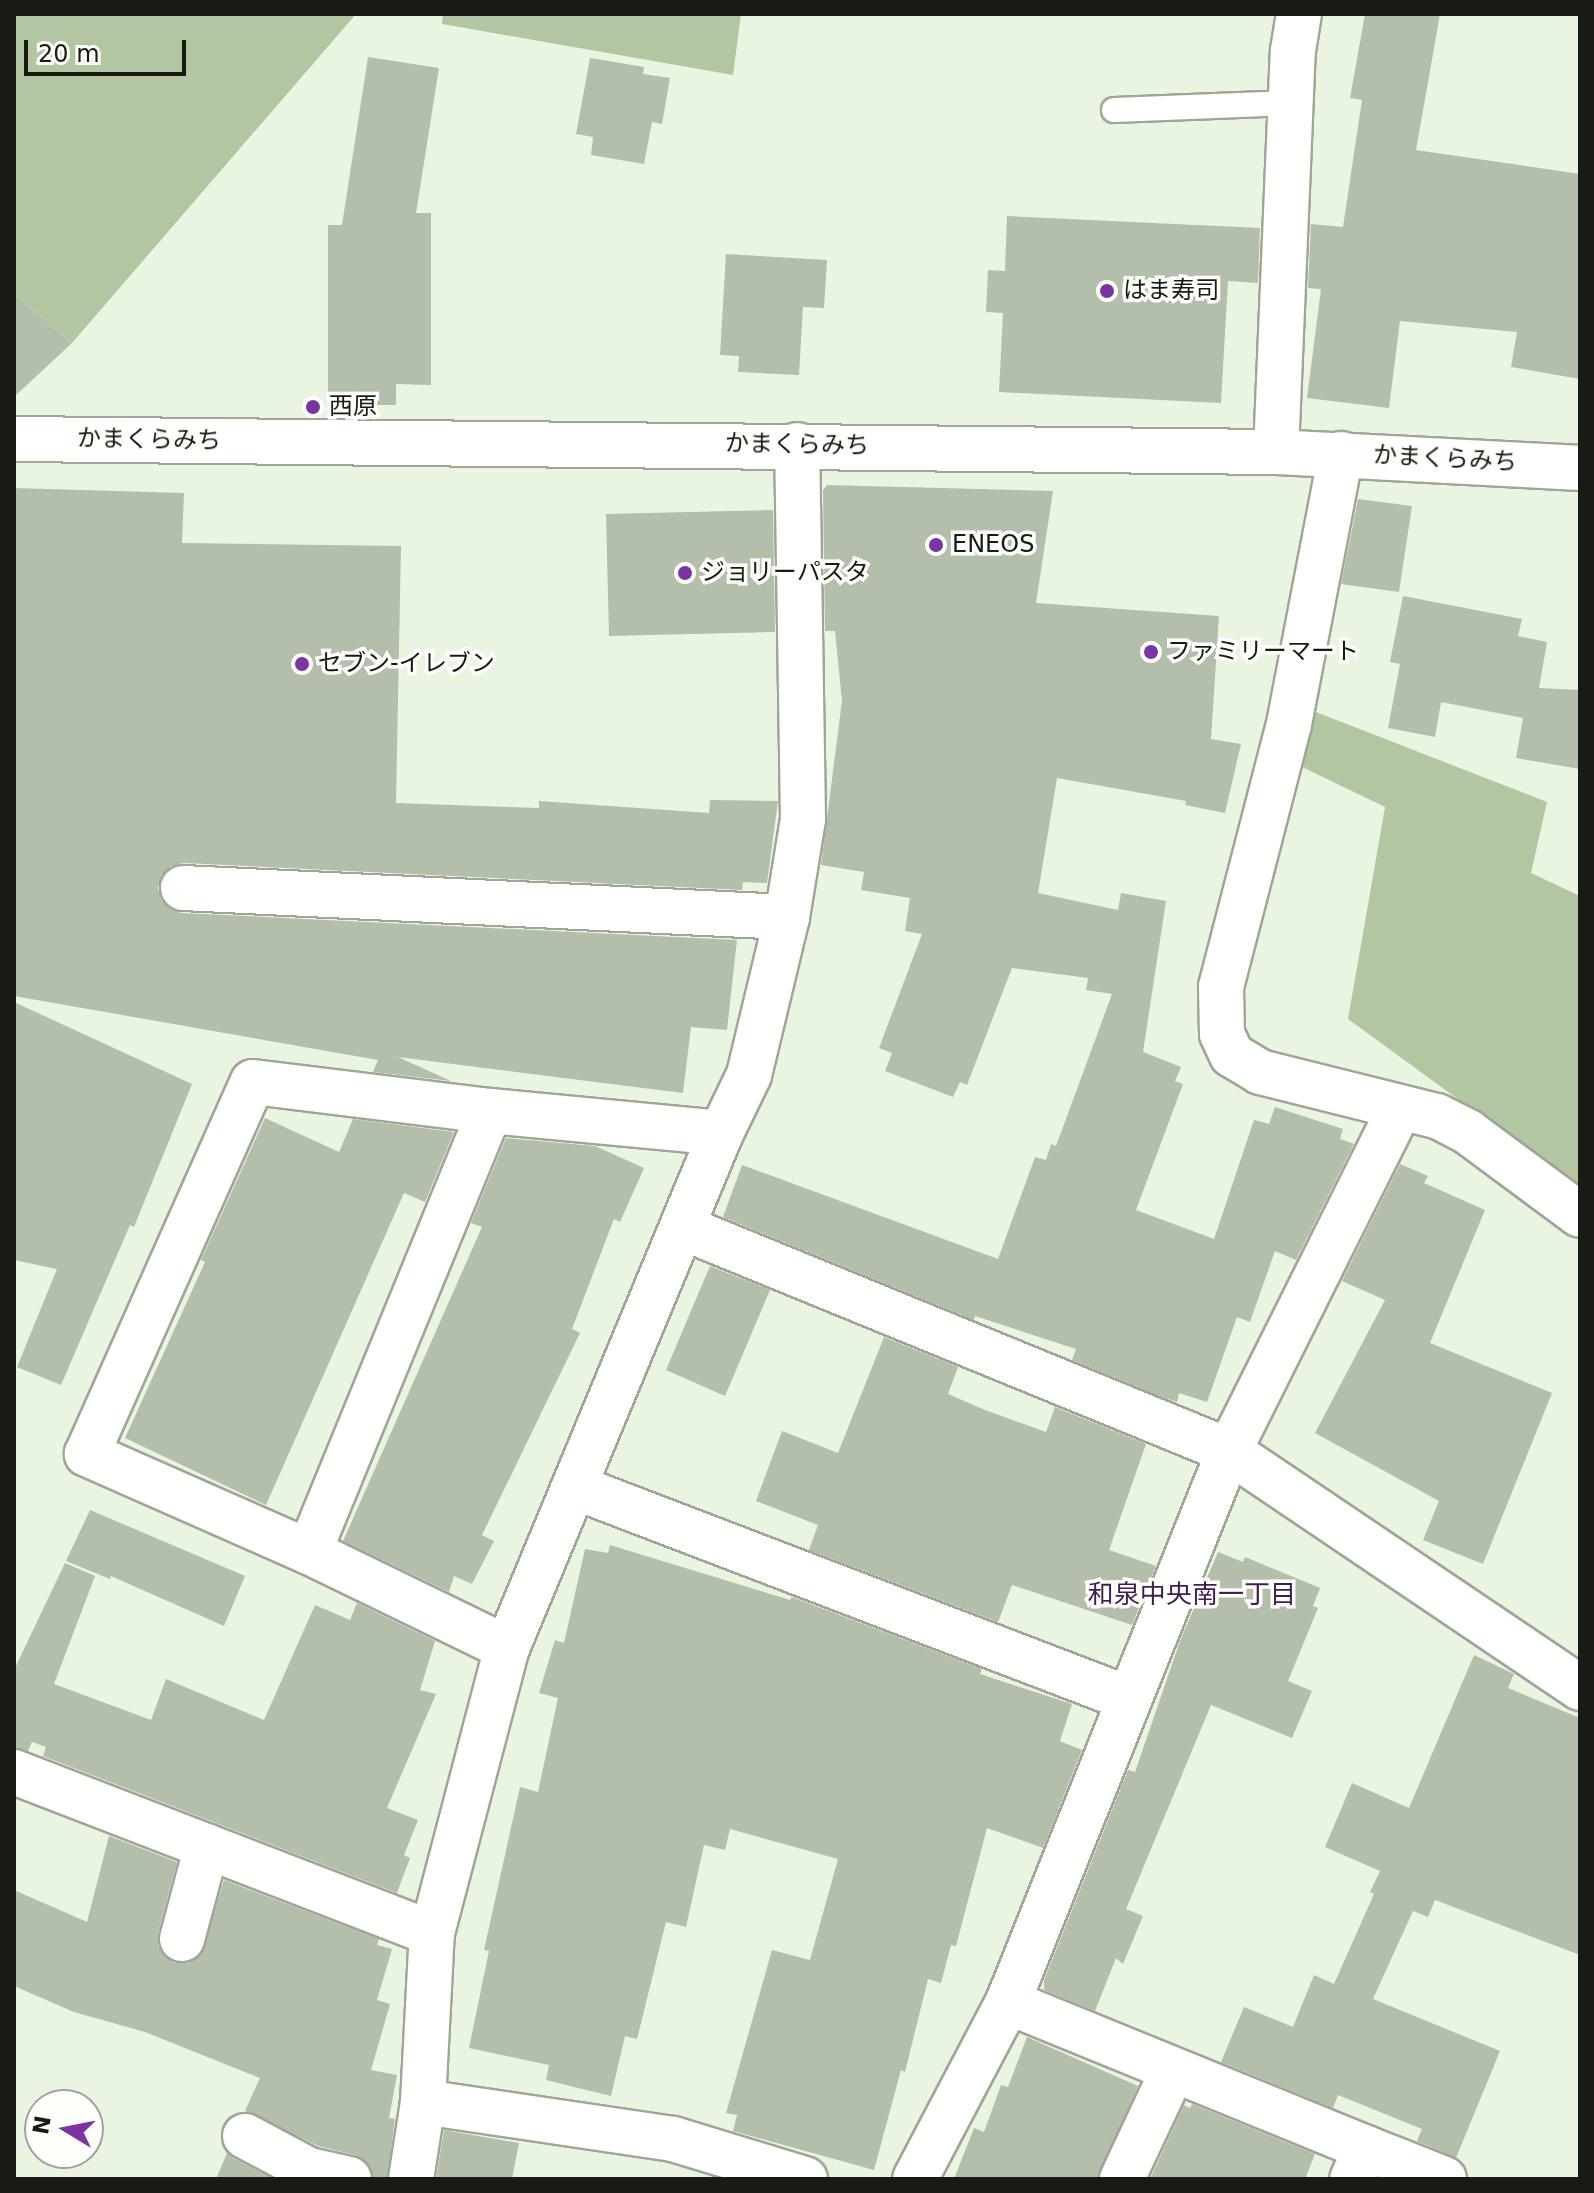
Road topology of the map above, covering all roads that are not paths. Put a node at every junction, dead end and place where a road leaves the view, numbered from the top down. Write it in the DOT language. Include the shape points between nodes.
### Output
graph roads {
  1 [pos="1299,14"];
  2 [pos="1291,103"];
  3 [pos="1114,110"];
  4 [pos="14,439"];
  5 [pos="797,445"];
  6 [pos="1276,452"];
  7 [pos="1341,454"];
  8 [pos="1580,468"];
  9 [pos="183,888"];
  10 [pos="787,917"];
  11 [pos="1400,1108"];
  12 [pos="490,1111"];
  13 [pos="721,1133"];
  14 [pos="1580,1215"];
  15 [pos="684,1228"];
  16 [pos="1229,1451"];
  17 [pos="575,1487"];
  18 [pos="309,1552"];
  19 [pos="507,1648"];
  20 [pos="1580,1688"];
  21 [pos="1127,1698"];
  22 [pos="14,1772"];
  23 [pos="207,1846"];
  24 [pos="432,1933"];
  25 [pos="182,1939"];
  26 [pos="1008,2002"];
  27 [pos="1173,2070"];
  28 [pos="423,2102"];
  29 [pos="245,2136"];
  30 [pos="1359,2164"];
  31 [pos="349,2179"];
  32 [pos="411,2179"];
  33 [pos="805,2179"];
  34 [pos="915,2179"];
  35 [pos="1122,2179"];
  36 [pos="1444,2179"];
  1 -- 2 [label="street"];
  2 -- 3 [label="lane"];
  2 -- 6 [label="street"];
  4 -- 5 [label="street, かまくらみち"];
  5 -- 6 [label="street, かまくらみち"];
  5 -- 10 [label="street" via="803,819"];
  6 -- 7 [label="street, かまくらみち"];
  7 -- 8 [label="street, かまくらみち"];
  7 -- 11 [label="street" via="1289,724 1219,1009 1222,1034 1243,1065"];
  9 -- 10 [label="street"];
  10 -- 13 [label="street" via="749,1075"];
  11 -- 14 [label="street" via="1437,1116 1468,1132"];
  11 -- 16 [label="street"];
  12 -- 13 [label="street"];
  12 -- 18 [label="street"];
  12 -- 18 [label="street" via="253,1082 87,1454"];
  13 -- 15 [label="street"];
  15 -- 16 [label="street"];
  15 -- 17 [label="street"];
  16 -- 20 [label="street"];
  16 -- 21 [label="street"];
  17 -- 19 [label="street"];
  17 -- 21 [label="street"];
  18 -- 19 [label="street"];
  19 -- 24 [label="street"];
  21 -- 26 [label="street"];
  22 -- 23 [label="street"];
  23 -- 24 [label="street"];
  23 -- 25 [label="street"];
  24 -- 28 [label="street"];
  26 -- 27 [label="street"];
  26 -- 34 [label="street"];
  27 -- 30 [label="street"];
  27 -- 35 [label="street"];
  28 -- 32 [label="street"];
  28 -- 33 [label="street" via="673,2139"];
  29 -- 31 [label="street" via="309,2170"];
  30 -- 36 [label="street"];
}
